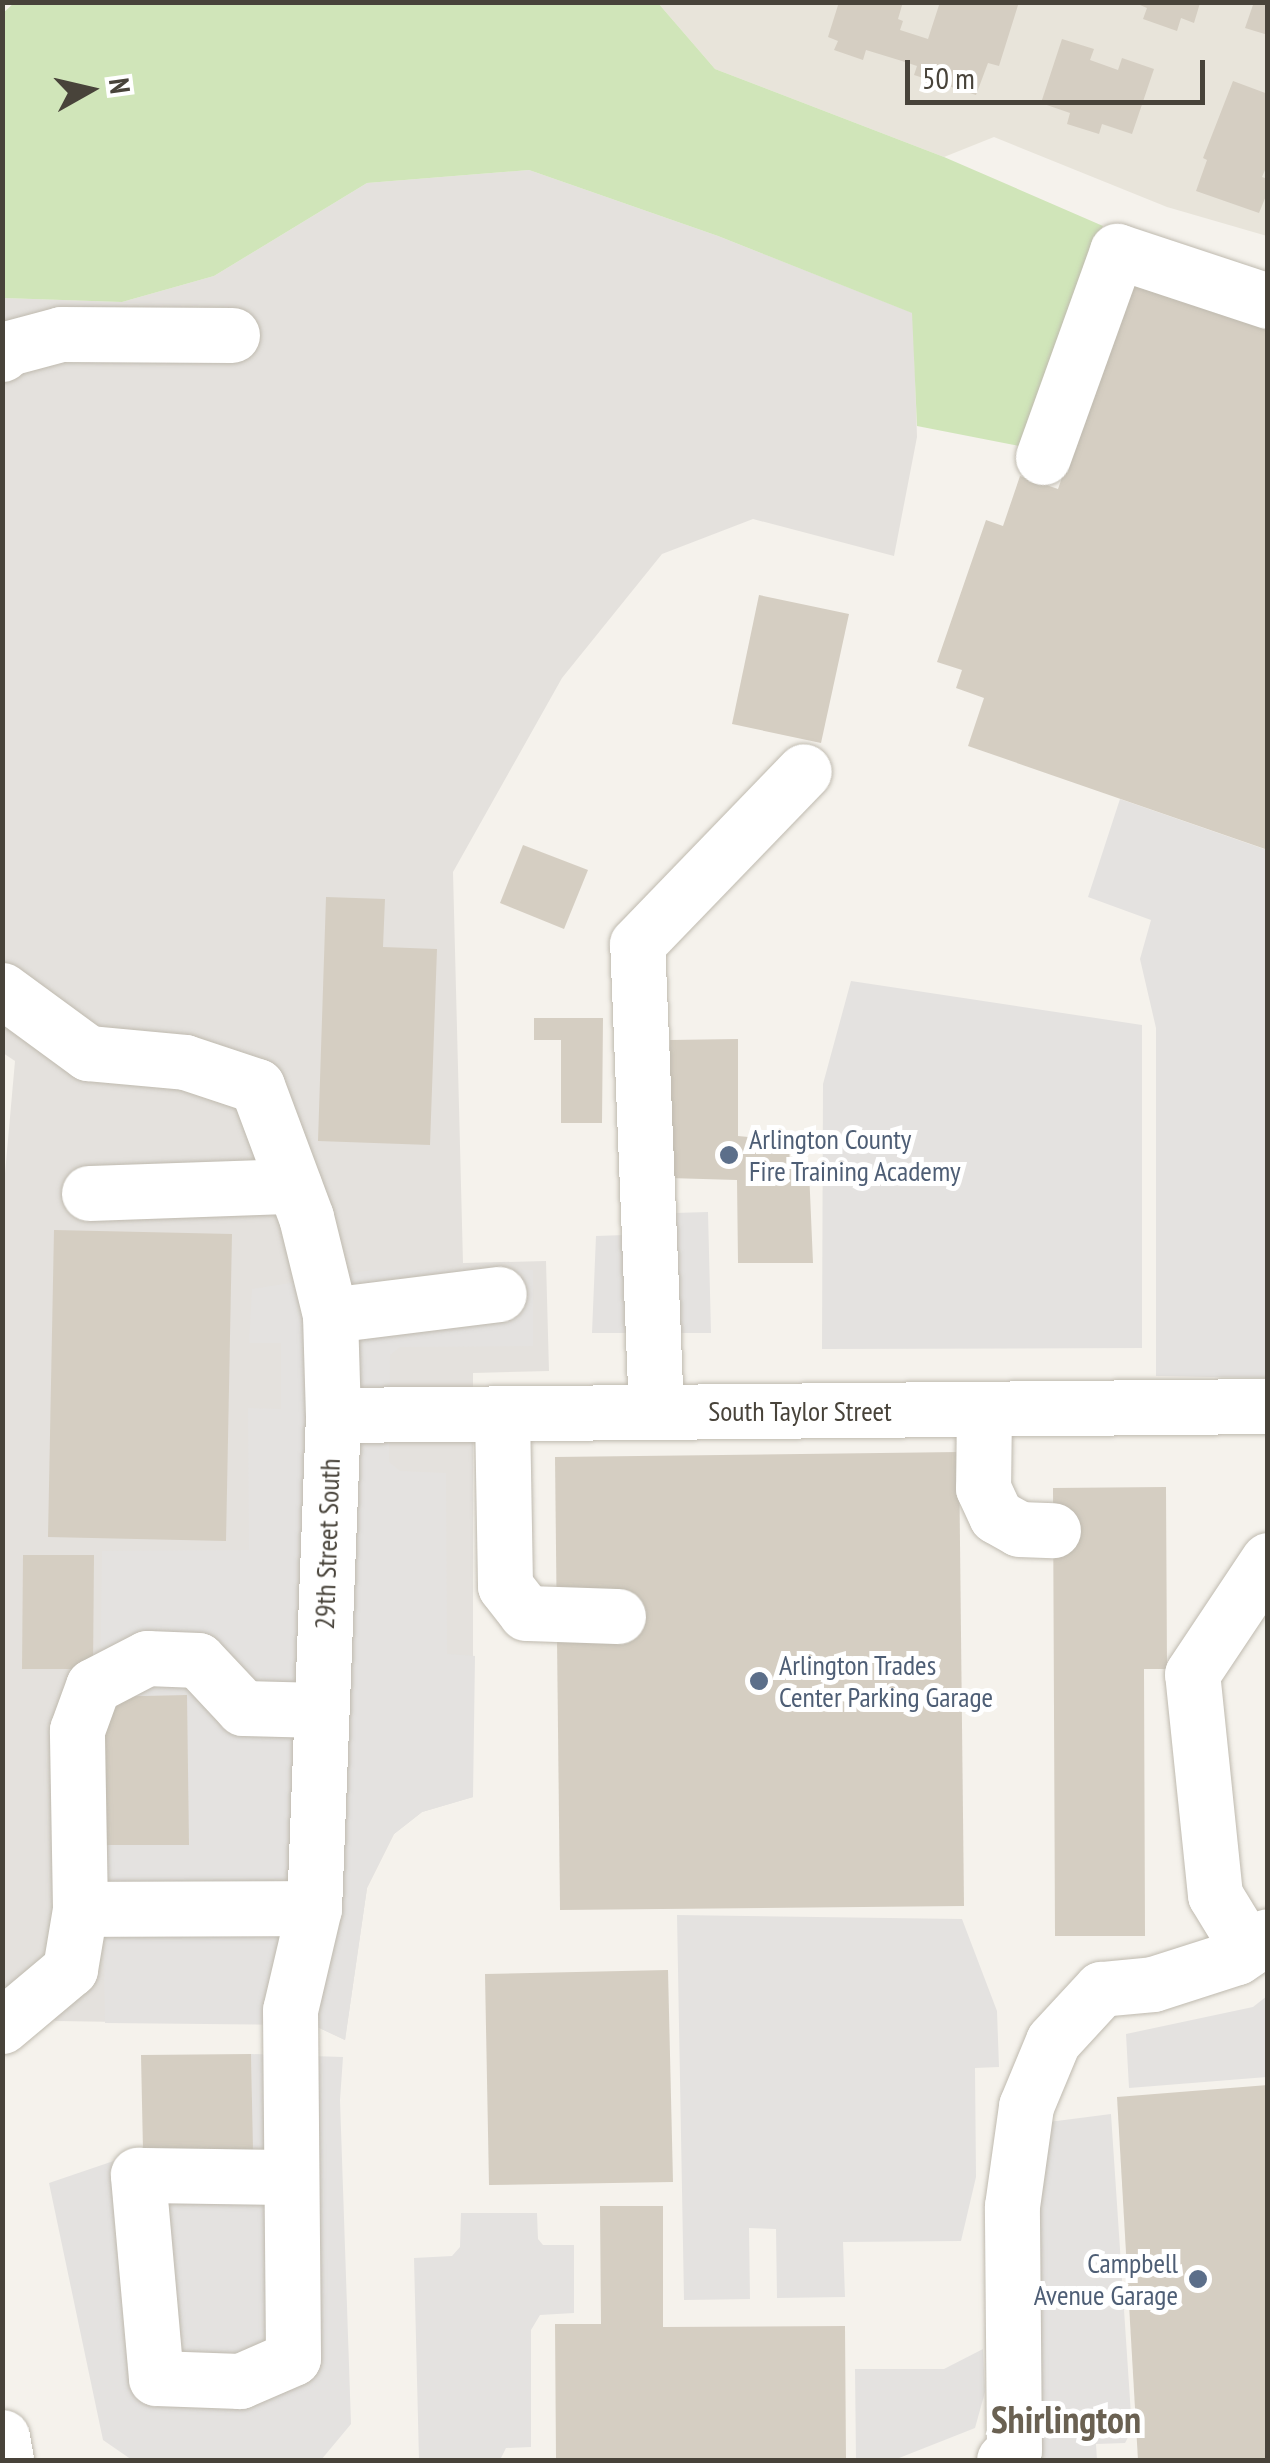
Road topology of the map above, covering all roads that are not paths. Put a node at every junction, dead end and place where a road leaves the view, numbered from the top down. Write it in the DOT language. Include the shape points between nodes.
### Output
graph roads {
  1 [pos="1268,301"];
  2 [pos="232,335"];
  3 [pos="2,354"];
  4 [pos="1043,457"];
  5 [pos="804,771"];
  6 [pos="2,990"];
  7 [pos="294,1186"];
  8 [pos="89,1193"];
  9 [pos="499,1294"];
  10 [pos="330,1314"];
  11 [pos="1268,1406"];
  12 [pos="984,1410"];
  13 [pos="656,1412"];
  14 [pos="502,1414"];
  15 [pos="332,1415"];
  16 [pos="1053,1530"];
  17 [pos="1268,1560"];
  18 [pos="618,1616"];
  19 [pos="321,1710"];
  20 [pos="314,1908"];
  21 [pos="80,1909"];
  22 [pos="1258,1943"];
  23 [pos="2,2026"];
  24 [pos="290,2176"];
  25 [pos="2,2437"];
  26 [pos="1009,2456"];
  27 [pos="6,2460"];
  1 -- 4 [label="street" via="1117,251"];
  2 -- 3 [label="street" via="61,334"];
  5 -- 13 [label="street" via="637,944"];
  6 -- 7 [label="street, 29th Street South" via="88,1053 185,1062 257,1086"];
  7 -- 8 [label="street"];
  7 -- 10 [label="street, 29th Street South"];
  9 -- 10 [label="street"];
  10 -- 15 [label="street, 29th Street South"];
  11 -- 12 [label="street, South Taylor Street"];
  12 -- 13 [label="street, South Taylor Street" via="894,1432"];
  12 -- 16 [label="street" via="983,1488 996,1516 1019,1529"];
  13 -- 14 [label="street, South Taylor Street"];
  14 -- 15 [label="street, South Taylor Street"];
  14 -- 18 [label="street" via="505,1586 526,1613"];
  15 -- 19 [label="street, 29th Street South"];
  17 -- 22 [label="street" via="1192,1674 1214,1895"];
  19 -- 20 [label="street, 29th Street South"];
  19 -- 21 [label="street" via="243,1708 198,1660 147,1658 94,1686 77,1730"];
  20 -- 21 [label="street"];
  20 -- 24 [label="street, 29th Street South" via="290,2010"];
  21 -- 23 [label="street" via="70,1969"];
  22 -- 26 [label="street" via="1153,1984 1100,1989 1053,2041 1026,2106 1012,2206"];
  25 -- 27 [label="street"];
}
